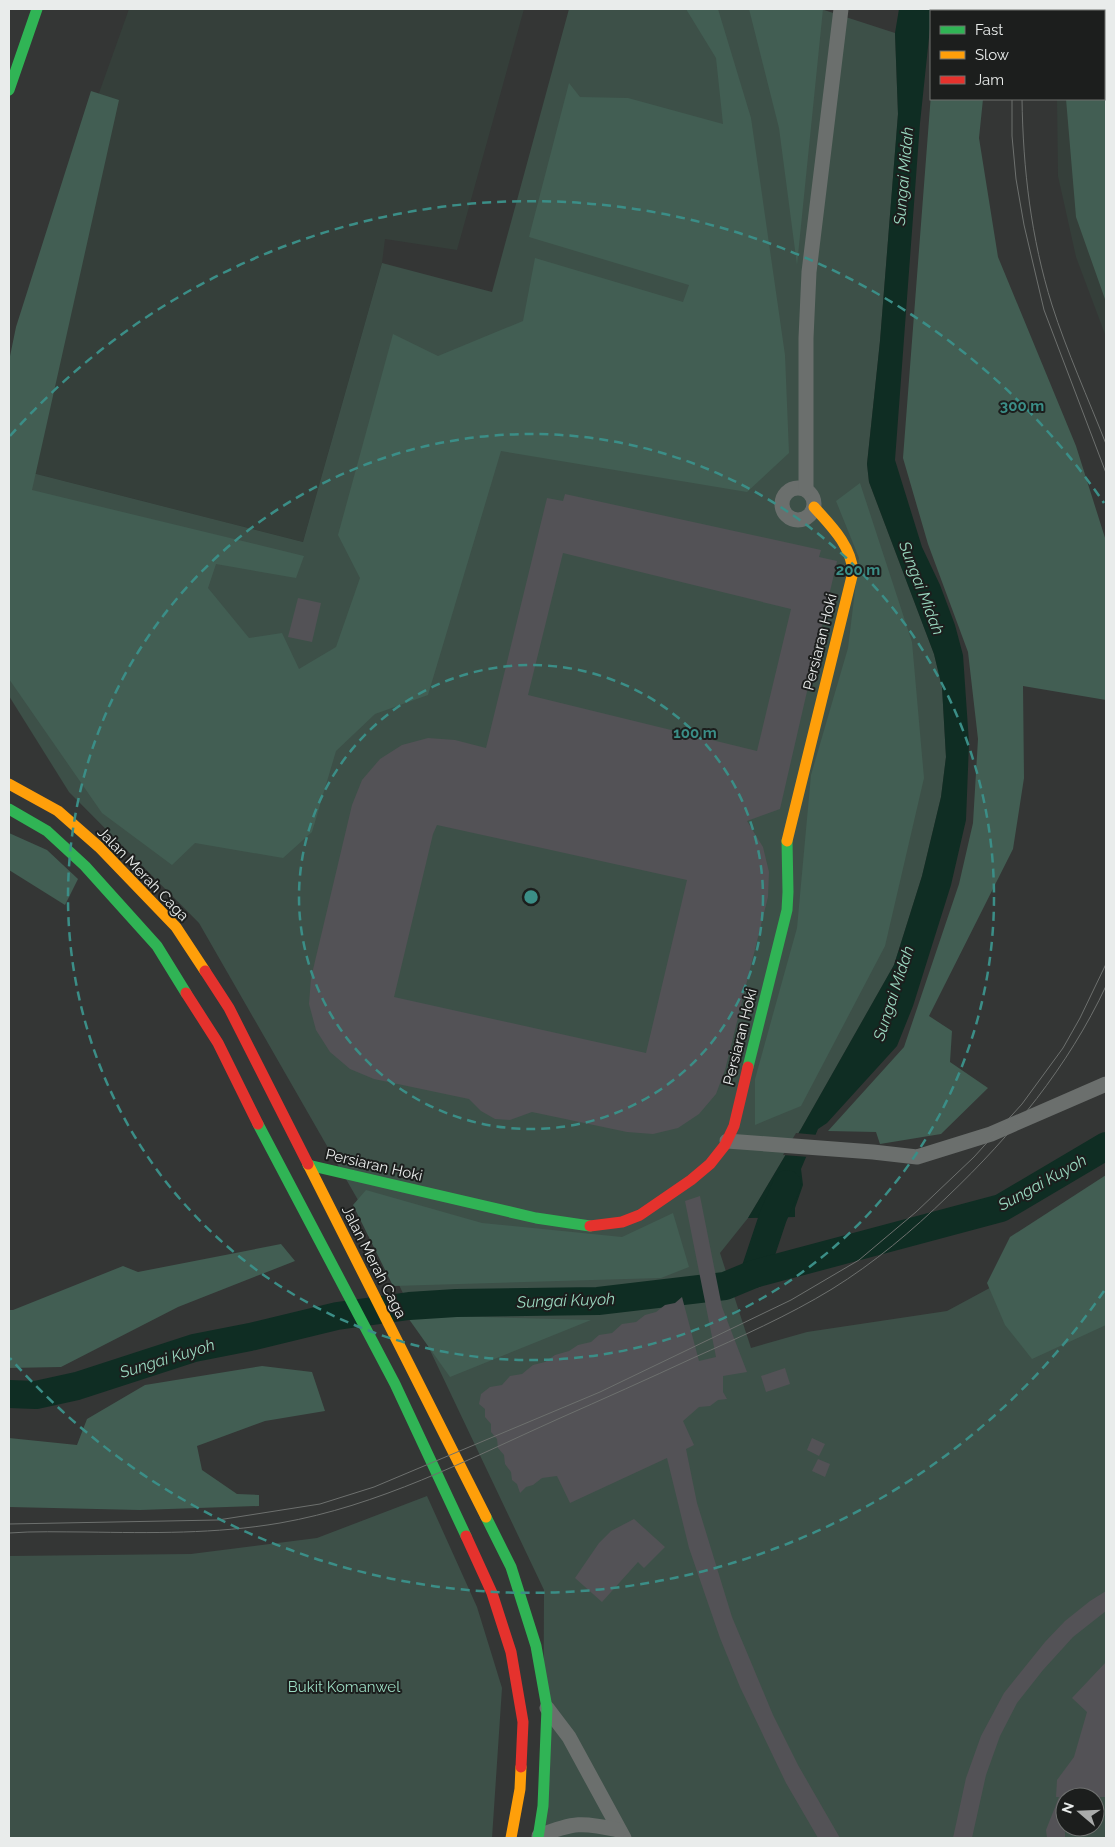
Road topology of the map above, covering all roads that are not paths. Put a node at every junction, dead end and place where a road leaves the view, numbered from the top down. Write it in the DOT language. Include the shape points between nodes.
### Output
graph roads {
  1 [pos="37,9"];
  2 [pos="841,9"];
  3 [pos="9,90"];
  4 [pos="806,489"];
  5 [pos="814,507"];
  6 [pos="9,784"];
  7 [pos="9,809"];
  8 [pos="1106,1084"];
  9 [pos="727,1141"];
  10 [pos="308,1165"];
  11 [pos="547,1708"];
  12 [pos="622,1834"];
  13 [pos="539,1837"];
  14 [pos="511,1838"];
  1 -- 3 [label="main road"];
  2 -- 4 [label="street" via="809,272"];
  4 -- 5 [label="street" via="813,497"];
  4 -- 5 [label="street" via="796,487 787,492 782,500 784,510 790,518 800,520"];
  5 -- 9 [label="main road, Persiaran Hoki" via="850,553 854,562 853,572 787,838 788,910"];
  6 -- 10 [label="main road, Jalan Merah Caga" via="70,822 176,927 229,1008"];
  7 -- 14 [label="main road" via="47,831 67,849 157,946 218,1043 395,1384 492,1593 511,1652 523,1722 520,1789"];
  8 -- 9 [label="street" via="990,1134 917,1157"];
  9 -- 10 [label="main road, Persiaran Hoki" via="705,1168 648,1210 633,1218 604,1225 536,1218"];
  10 -- 11 [label="main road, Jalan Merah Caga" via="512,1567 536,1646"];
  11 -- 12 [label="street" via="569,1737"];
  11 -- 13 [label="main road, Jalan Merah Caga"];
  12 -- 13 [label="street" via="589,1824 572,1825"];
}
